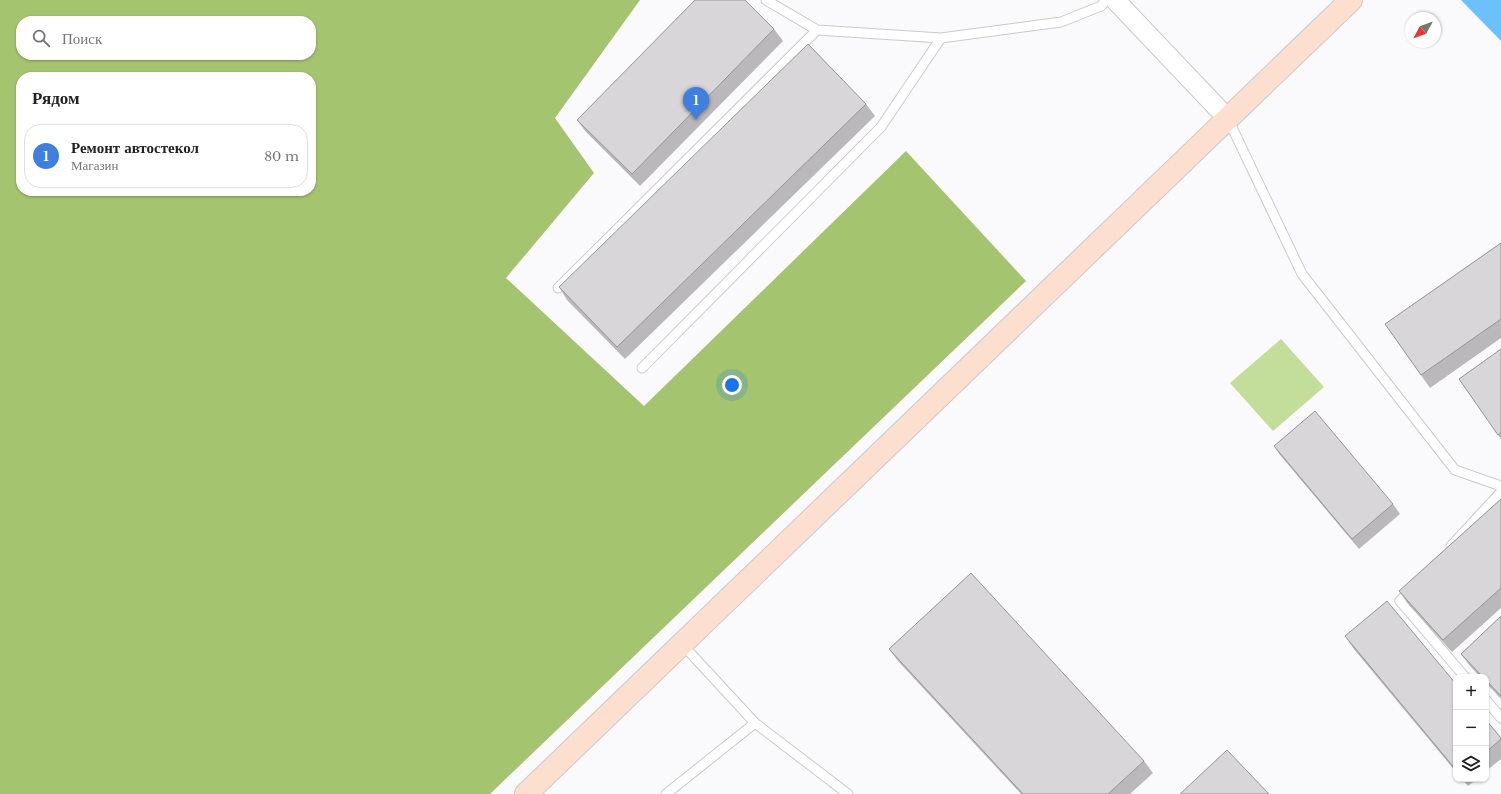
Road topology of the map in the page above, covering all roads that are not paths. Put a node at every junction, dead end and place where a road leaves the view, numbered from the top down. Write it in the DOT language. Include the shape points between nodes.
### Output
graph roads {
  1 [pos="766,0"];
  2 [pos="1106,0"];
  3 [pos="1116,0"];
  4 [pos="1351,0"];
  5 [pos="817,30"];
  6 [pos="941,38"];
  7 [pos="1228,119"];
  8 [pos="558,288"];
  9 [pos="642,368"];
  10 [pos="1501,486"];
  11 [pos="1501,492"];
  12 [pos="1442,555"];
  13 [pos="1416,583"];
  14 [pos="682,644"];
  15 [pos="1464,674"];
  16 [pos="1489,704"];
  17 [pos="1501,718"];
  18 [pos="755,723"];
  19 [pos="526,794"];
  20 [pos="666,794"];
  21 [pos="848,794"];
  1 -- 5 [label="lane"];
  2 -- 6 [label="lane" via="1100,6 1061,22"];
  3 -- 7 [label="street"];
  4 -- 7 [label="street"];
  5 -- 6 [label="lane"];
  5 -- 8 [label="lane"];
  6 -- 9 [label="lane" via="881,127"];
  7 -- 10 [label="lane" via="1302,274 1455,470"];
  7 -- 14 [label="street"];
  11 -- 12 [label="lane"];
  13 -- 15 [label="lane" via="1400,600 1458,662"];
  14 -- 18 [label="lane"];
  14 -- 19 [label="street"];
  16 -- 17 [label="lane"];
  18 -- 20 [label="lane"];
  18 -- 21 [label="lane"];
}
